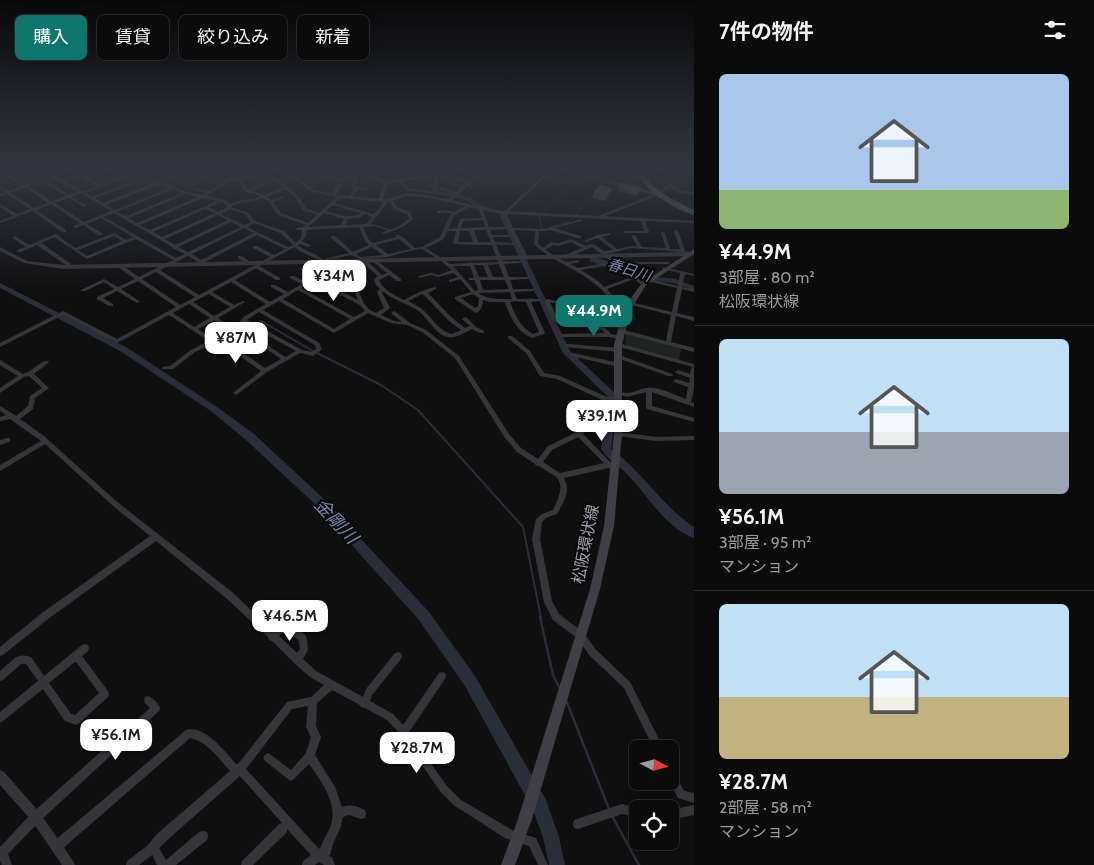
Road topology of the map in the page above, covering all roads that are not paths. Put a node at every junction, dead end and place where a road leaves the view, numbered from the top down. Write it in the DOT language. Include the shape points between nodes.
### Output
graph roads {
  1 [pos="8,210"];
  2 [pos="32,210"];
  3 [pos="33,210"];
  4 [pos="64,210"];
  5 [pos="111,210"];
  6 [pos="118,210"];
  7 [pos="143,210"];
  8 [pos="170,210"];
  9 [pos="197,210"];
  10 [pos="212,210"];
  11 [pos="223,210"];
  12 [pos="239,210"];
  13 [pos="278,210"];
  14 [pos="309,210"];
  15 [pos="326,210"];
  16 [pos="355,210"];
  17 [pos="380,210"];
  18 [pos="403,210"];
  19 [pos="459,210"];
  20 [pos="481,210"];
  21 [pos="490,210"];
  22 [pos="507,210"];
  23 [pos="617,210"];
  24 [pos="114,212"];
  25 [pos="438,212"];
  26 [pos="218,213"];
  27 [pos="364,213"];
  28 [pos="454,213"];
  29 [pos="504,213"];
  30 [pos="322,214"];
  31 [pos="16,216"];
  32 [pos="374,216"];
  33 [pos="102,217"];
  34 [pos="125,218"];
  35 [pos="346,218"];
  36 [pos="591,218"];
  37 [pos="598,218"];
  38 [pos="484,219"];
  39 [pos="231,220"];
  40 [pos="643,220"];
  41 [pos="0,222"];
  42 [pos="254,222"];
  43 [pos="694,222"];
  44 [pos="85,224"];
  45 [pos="136,225"];
  46 [pos="368,225"];
  47 [pos="361,226"];
  48 [pos="75,227"];
  49 [pos="244,227"];
  50 [pos="307,227"];
  51 [pos="343,227"];
  52 [pos="297,229"];
  53 [pos="458,229"];
  54 [pos="471,229"];
  55 [pos="488,229"];
  56 [pos="508,229"];
  57 [pos="551,229"];
  58 [pos="447,230"];
  59 [pos="536,230"];
  60 [pos="64,231"];
  61 [pos="391,231"];
  62 [pos="676,231"];
  63 [pos="149,232"];
  64 [pos="624,232"];
  65 [pos="384,233"];
  66 [pos="663,233"];
  67 [pos="100,234"];
  68 [pos="258,234"];
  69 [pos="608,234"];
  70 [pos="490,236"];
  71 [pos="509,236"];
  72 [pos="598,236"];
  73 [pos="633,236"];
  74 [pos="16,237"];
  75 [pos="136,237"];
  76 [pos="333,237"];
  77 [pos="400,237"];
  78 [pos="580,237"];
  79 [pos="160,239"];
  80 [pos="526,240"];
  81 [pos="572,240"];
  82 [pos="586,240"];
  83 [pos="125,241"];
  84 [pos="515,242"];
  85 [pos="38,243"];
  86 [pos="298,244"];
  87 [pos="476,244"];
  88 [pos="494,244"];
  89 [pos="372,245"];
  90 [pos="592,245"];
  91 [pos="309,246"];
  92 [pos="28,247"];
  93 [pos="174,247"];
  94 [pos="255,247"];
  95 [pos="640,247"];
  96 [pos="422,248"];
  97 [pos="584,248"];
  98 [pos="0,249"];
  99 [pos="288,249"];
  100 [pos="414,249"];
  101 [pos="668,249"];
  102 [pos="19,250"];
  103 [pos="75,250"];
  104 [pos="542,250"];
  105 [pos="616,250"];
  106 [pos="690,252"];
  107 [pos="352,254"];
  108 [pos="604,254"];
  109 [pos="188,255"];
  110 [pos="387,256"];
  111 [pos="567,256"];
  112 [pos="240,257"];
  113 [pos="274,257"];
  114 [pos="552,257"];
  115 [pos="523,258"];
  116 [pos="440,259"];
  117 [pos="176,260"];
  118 [pos="500,260"];
  119 [pos="374,261"];
  120 [pos="322,262"];
  121 [pos="577,262"];
  122 [pos="203,263"];
  123 [pos="249,263"];
  124 [pos="366,263"];
  125 [pos="471,263"];
  126 [pos="485,263"];
  127 [pos="565,264"];
  128 [pos="616,264"];
  129 [pos="167,265"];
  130 [pos="260,265"];
  131 [pos="449,265"];
  132 [pos="667,265"];
  133 [pos="120,266"];
  134 [pos="70,267"];
  135 [pos="157,270"];
  136 [pos="330,270"];
  137 [pos="576,270"];
  138 [pos="455,271"];
  139 [pos="683,272"];
  140 [pos="390,273"];
  141 [pos="694,275"];
  142 [pos="381,276"];
  143 [pos="292,277"];
  144 [pos="421,277"];
  145 [pos="460,278"];
  146 [pos="507,278"];
  147 [pos="528,278"];
  148 [pos="633,278"];
  149 [pos="278,279"];
  150 [pos="470,279"];
  151 [pos="476,279"];
  152 [pos="491,279"];
  153 [pos="137,280"];
  154 [pos="232,280"];
  155 [pos="314,280"];
  156 [pos="400,280"];
  157 [pos="451,281"];
  158 [pos="646,282"];
  159 [pos="306,284"];
  160 [pos="274,286"];
  161 [pos="680,287"];
  162 [pos="434,288"];
  163 [pos="118,289"];
  164 [pos="299,289"];
  165 [pos="603,289"];
  166 [pos="83,290"];
  167 [pos="381,290"];
  168 [pos="533,290"];
  169 [pos="481,291"];
  170 [pos="512,291"];
  171 [pos="694,291"];
  172 [pos="209,292"];
  173 [pos="424,293"];
  174 [pos="472,293"];
  175 [pos="288,294"];
  176 [pos="199,297"];
  177 [pos="280,299"];
  178 [pos="481,299"];
  179 [pos="516,300"];
  180 [pos="539,300"];
  181 [pos="405,301"];
  182 [pos="507,301"];
  183 [pos="528,301"];
  184 [pos="137,302"];
  185 [pos="189,302"];
  186 [pos="243,302"];
  187 [pos="270,304"];
  188 [pos="362,304"];
  189 [pos="111,305"];
  190 [pos="628,306"];
  191 [pos="180,307"];
  192 [pos="233,307"];
  193 [pos="260,310"];
  194 [pos="368,310"];
  195 [pos="170,313"];
  196 [pos="394,313"];
  197 [pos="378,314"];
  198 [pos="674,314"];
  199 [pos="215,318"];
  200 [pos="354,319"];
  201 [pos="694,319"];
  202 [pos="465,320"];
  203 [pos="593,320"];
  204 [pos="246,321"];
  205 [pos="408,324"];
  206 [pos="474,327"];
  207 [pos="194,329"];
  208 [pos="237,329"];
  209 [pos="465,330"];
  210 [pos="482,332"];
  211 [pos="609,335"];
  212 [pos="562,336"];
  213 [pos="510,337"];
  214 [pos="220,339"];
  215 [pos="213,342"];
  216 [pos="668,343"];
  217 [pos="0,345"];
  218 [pos="567,346"];
  219 [pos="619,348"];
  220 [pos="694,350"];
  221 [pos="300,351"];
  222 [pos="573,356"];
  223 [pos="285,359"];
  224 [pos="0,362"];
  225 [pos="46,362"];
  226 [pos="165,368"];
  227 [pos="694,368"];
  228 [pos="265,371"];
  229 [pos="678,372"];
  230 [pos="30,374"];
  231 [pos="670,375"];
  232 [pos="22,376"];
  233 [pos="693,376"];
  234 [pos="676,381"];
  235 [pos="692,387"];
  236 [pos="649,390"];
  237 [pos="0,391"];
  238 [pos="236,392"];
  239 [pos="618,396"];
  240 [pos="606,399"];
  241 [pos="691,404"];
  242 [pos="0,409"];
  243 [pos="14,417"];
  244 [pos="0,419"];
  245 [pos="694,420"];
  246 [pos="579,434"];
  247 [pos="618,434"];
  248 [pos="694,438"];
  249 [pos="44,442"];
  250 [pos="538,464"];
  251 [pos="613,465"];
  252 [pos="0,468"];
  253 [pos="559,476"];
  254 [pos="155,538"];
  255 [pos="580,635"];
  256 [pos="272,636"];
  257 [pos="85,648"];
  258 [pos="0,652"];
  259 [pos="398,656"];
  260 [pos="74,657"];
  261 [pos="297,660"];
  262 [pos="442,676"];
  263 [pos="0,677"];
  264 [pos="43,682"];
  265 [pos="331,685"];
  266 [pos="148,700"];
  267 [pos="313,701"];
  268 [pos="364,704"];
  269 [pos="0,718"];
  270 [pos="404,732"];
  271 [pos="654,740"];
  272 [pos="310,756"];
  273 [pos="268,758"];
  274 [pos="240,769"];
  275 [pos="1,780"];
  276 [pos="678,790"];
  277 [pos="694,798"];
  278 [pos="694,810"];
  279 [pos="629,811"];
  280 [pos="679,813"];
  281 [pos="338,814"];
  282 [pos="361,814"];
  283 [pos="36,817"];
  284 [pos="578,824"];
  285 [pos="283,828"];
  286 [pos="203,836"];
  287 [pos="518,836"];
  288 [pos="57,846"];
  289 [pos="154,848"];
  290 [pos="1,853"];
  291 [pos="318,856"];
  292 [pos="6,865"];
  293 [pos="69,865"];
  294 [pos="131,865"];
  295 [pos="163,865"];
  296 [pos="168,865"];
  297 [pos="246,865"];
  298 [pos="307,865"];
  299 [pos="330,865"];
  300 [pos="508,865"];
  301 [pos="543,865"];
  1 -- 31 [label="street"];
  2 -- 31 [label="street"];
  3 -- 60 [label="street"];
  4 -- 44 [label="street"];
  5 -- 24 [label="street"];
  6 -- 24 [label="street"];
  7 -- 34 [label="street"];
  8 -- 45 [label="street"];
  9 -- 63 [label="street"];
  10 -- 26 [label="street"];
  11 -- 26 [label="street"];
  12 -- 42 [label="street"];
  13 -- 50 [label="street" via="279,214"];
  14 -- 30 [label="street"];
  15 -- 30 [label="street"];
  16 -- 27 [label="street"];
  17 -- 32 [label="street"];
  18 -- 61 [label="street" via="411,215 404,225"];
  19 -- 28 [label="street"];
  20 -- 38 [label="street"];
  21 -- 29 [label="street"];
  22 -- 29 [label="street"];
  23 -- 37 [label="street"];
  24 -- 33 [label="street"];
  24 -- 34 [label="street"];
  25 -- 28 [label="street"];
  26 -- 39 [label="street"];
  26 -- 79 [label="street"];
  27 -- 32 [label="street"];
  27 -- 35 [label="street"];
  28 -- 58 [label="street"];
  29 -- 36 [label="street"];
  29 -- 56 [label="street"];
  30 -- 35 [label="street"];
  30 -- 50 [label="street"];
  31 -- 41 [label="street"];
  32 -- 46 [label="street"];
  33 -- 44 [label="street"];
  33 -- 75 [label="street"];
  34 -- 45 [label="street"];
  35 -- 51 [label="street"];
  36 -- 37 [label="street"];
  36 -- 57 [label="street"];
  37 -- 40 [label="street"];
  38 -- 53 [label="street" via="463,219"];
  38 -- 55 [label="street"];
  39 -- 49 [label="street"];
  39 -- 93 [label="street"];
  40 -- 43 [label="street"];
  40 -- 64 [label="street" via="647,232"];
  42 -- 49 [label="street"];
  42 -- 86 [label="street" via="282,232"];
  44 -- 48 [label="street"];
  44 -- 67 [label="street"];
  45 -- 63 [label="street"];
  46 -- 47 [label="street"];
  46 -- 61 [label="street" via="379,225"];
  47 -- 51 [label="street"];
  47 -- 89 [label="street"];
  49 -- 68 [label="street"];
  49 -- 109 [label="street"];
  50 -- 51 [label="street"];
  50 -- 52 [label="street"];
  50 -- 86 [label="street"];
  53 -- 54 [label="street"];
  53 -- 58 [label="street"];
  53 -- 87 [label="street" via="456,245"];
  54 -- 55 [label="street"];
  54 -- 87 [label="street"];
  55 -- 56 [label="street"];
  55 -- 70 [label="street"];
  56 -- 59 [label="street"];
  56 -- 84 [label="street"];
  57 -- 59 [label="street"];
  57 -- 78 [label="street"];
  58 -- 96 [label="street" via="436,243"];
  59 -- 104 [label="street" via="536,244"];
  61 -- 65 [label="street"];
  61 -- 77 [label="street"];
  62 -- 106 [label="street"];
  63 -- 75 [label="street"];
  63 -- 79 [label="street"];
  66 -- 101 [label="street"];
  68 -- 99 [label="street"];
  68 -- 122 [label="street"];
  69 -- 72 [label="street"];
  70 -- 71 [label="street"];
  70 -- 88 [label="street"];
  72 -- 82 [label="street"];
  72 -- 105 [label="street"];
  73 -- 95 [label="street"];
  74 -- 92 [label="street"];
  75 -- 83 [label="street"];
  75 -- 117 [label="street"];
  76 -- 107 [label="street"];
  77 -- 89 [label="street"];
  77 -- 100 [label="street"];
  78 -- 81 [label="street"];
  78 -- 82 [label="street"];
  79 -- 93 [label="street"];
  80 -- 84 [label="street"];
  81 -- 97 [label="street"];
  81 -- 104 [label="street" via="558,245 553,243"];
  82 -- 90 [label="street"];
  83 -- 103 [label="street" via="114,234"];
  83 -- 103 [label="street" via="87,258"];
  84 -- 88 [label="street"];
  84 -- 115 [label="street"];
  85 -- 92 [label="street"];
  85 -- 103 [label="street" via="55,236"];
  85 -- 134 [label="street"];
  86 -- 91 [label="street"];
  86 -- 99 [label="street"];
  86 -- 120 [label="street"];
  87 -- 88 [label="street"];
  88 -- 118 [label="street"];
  89 -- 107 [label="street"];
  89 -- 110 [label="street"];
  90 -- 97 [label="street"];
  90 -- 108 [label="street"];
  92 -- 102 [label="street"];
  93 -- 109 [label="street"];
  94 -- 113 [label="street"];
  95 -- 101 [label="street"];
  95 -- 105 [label="street"];
  96 -- 100 [label="street"];
  96 -- 116 [label="street"];
  97 -- 111 [label="street"];
  98 -- 134 [label="street" via="26,262"];
  99 -- 113 [label="street"];
  100 -- 110 [label="street"];
  101 -- 106 [label="street"];
  104 -- 114 [label="street"];
  105 -- 108 [label="street"];
  106 -- 108 [label="street"];
  106 -- 132 [label="main road, 松阪環状線"];
  107 -- 110 [label="street" via="360,258"];
  107 -- 120 [label="street"];
  108 -- 111 [label="street"];
  108 -- 128 [label="street"];
  109 -- 117 [label="street"];
  109 -- 122 [label="street"];
  111 -- 114 [label="street"];
  112 -- 123 [label="street"];
  113 -- 130 [label="street"];
  114 -- 115 [label="street"];
  114 -- 127 [label="street"];
  115 -- 118 [label="street"];
  116 -- 118 [label="street"];
  116 -- 119 [label="street"];
  116 -- 131 [label="street"];
  117 -- 129 [label="street"];
  118 -- 126 [label="street"];
  118 -- 146 [label="street"];
  119 -- 120 [label="street"];
  119 -- 140 [label="street"];
  120 -- 130 [label="street"];
  120 -- 136 [label="street"];
  121 -- 127 [label="street"];
  122 -- 123 [label="street"];
  122 -- 129 [label="street"];
  123 -- 130 [label="street"];
  124 -- 142 [label="street"];
  125 -- 126 [label="street"];
  125 -- 131 [label="street"];
  125 -- 151 [label="street"];
  126 -- 152 [label="street"];
  127 -- 137 [label="street"];
  128 -- 132 [label="street"];
  128 -- 137 [label="street"];
  128 -- 148 [label="street"];
  129 -- 133 [label="street"];
  129 -- 135 [label="street"];
  130 -- 149 [label="street"];
  130 -- 154 [label="street"];
  131 -- 138 [label="street"];
  132 -- 139 [label="street"];
  132 -- 158 [label="main road, 松阪環状線"];
  133 -- 134 [label="street"];
  133 -- 153 [label="street"];
  135 -- 153 [label="street"];
  135 -- 176 [label="street"];
  136 -- 155 [label="street"];
  136 -- 188 [label="street" via="354,285"];
  137 -- 165 [label="street"];
  138 -- 144 [label="street"];
  138 -- 145 [label="street"];
  139 -- 141 [label="street"];
  139 -- 161 [label="street"];
  140 -- 142 [label="street"];
  140 -- 156 [label="street"];
  142 -- 167 [label="street" via="376,279"];
  143 -- 159 [label="street"];
  145 -- 157 [label="street"];
  145 -- 174 [label="street"];
  146 -- 147 [label="street"];
  146 -- 152 [label="street"];
  146 -- 170 [label="street"];
  148 -- 158 [label="street"];
  148 -- 165 [label="street"];
  150 -- 151 [label="street"];
  151 -- 152 [label="street"];
  151 -- 169 [label="street"];
  153 -- 163 [label="street"];
  153 -- 191 [label="street"];
  154 -- 172 [label="street"];
  154 -- 187 [label="street"];
  155 -- 159 [label="street"];
  155 -- 188 [label="street"];
  158 -- 161 [label="street"];
  158 -- 190 [label="main road, 松阪環状線"];
  159 -- 164 [label="street"];
  160 -- 175 [label="street"];
  161 -- 171 [label="street"];
  161 -- 198 [label="street"];
  162 -- 173 [label="street"];
  163 -- 166 [label="street" via="104,280"];
  163 -- 184 [label="street"];
  163 -- 189 [label="street" via="99,298"];
  164 -- 175 [label="street"];
  164 -- 200 [label="street"];
  165 -- 190 [label="street" via="616,305"];
  167 -- 181 [label="street"];
  167 -- 197 [label="street" via="379,292 387,308"];
  168 -- 170 [label="street"];
  169 -- 170 [label="street"];
  169 -- 174 [label="street"];
  170 -- 179 [label="street"];
  172 -- 176 [label="street"];
  172 -- 192 [label="street"];
  173 -- 181 [label="street"];
  173 -- 209 [label="street"];
  174 -- 178 [label="street"];
  174 -- 178 [label="street" via="457,298 476,311"];
  175 -- 177 [label="street"];
  176 -- 185 [label="street"];
  177 -- 187 [label="street"];
  177 -- 200 [label="street" via="334,331"];
  178 -- 182 [label="street"];
  179 -- 182 [label="street"];
  179 -- 183 [label="street"];
  180 -- 183 [label="street"];
  181 -- 209 [label="street" via="447,335 453,336"];
  182 -- 183 [label="street" via="514,320 532,336 542,333"];
  185 -- 191 [label="street"];
  185 -- 199 [label="street"];
  186 -- 192 [label="street"];
  187 -- 193 [label="street"];
  188 -- 194 [label="street"];
  190 -- 198 [label="street"];
  190 -- 219 [label="main road, 松阪環状線"];
  191 -- 195 [label="street"];
  192 -- 199 [label="street"];
  193 -- 204 [label="street" via="247,317"];
  193 -- 221 [label="street" via="318,344 320,349 312,354"];
  194 -- 197 [label="street"];
  194 -- 200 [label="street"];
  195 -- 207 [label="street"];
  195 -- 217 [label="street" via="117,341 63,313"];
  196 -- 205 [label="street"];
  197 -- 205 [label="street" via="393,322"];
  198 -- 201 [label="street"];
  198 -- 216 [label="street"];
  199 -- 207 [label="street"];
  199 -- 208 [label="street"];
  202 -- 206 [label="street"];
  203 -- 203 [label="street" via="585,310 547,302 556,321"];
  203 -- 211 [label="street"];
  204 -- 208 [label="street"];
  204 -- 221 [label="street"];
  205 -- 250 [label="street" via="457,357 507,436"];
  206 -- 209 [label="street"];
  206 -- 210 [label="street"];
  207 -- 215 [label="street"];
  208 -- 214 [label="street"];
  208 -- 223 [label="street"];
  211 -- 212 [label="street"];
  211 -- 219 [label="street"];
  213 -- 240 [label="street" via="528,352 542,375 558,377"];
  214 -- 215 [label="street"];
  214 -- 228 [label="street"];
  215 -- 226 [label="street" via="193,351 172,368"];
  216 -- 219 [label="street"];
  216 -- 220 [label="street"];
  218 -- 219 [label="street"];
  219 -- 222 [label="street"];
  219 -- 227 [label="street"];
  219 -- 231 [label="street"];
  219 -- 239 [label="main road, 松阪環状線"];
  221 -- 223 [label="street"];
  223 -- 228 [label="street"];
  224 -- 232 [label="street"];
  225 -- 230 [label="street"];
  227 -- 233 [label="street"];
  228 -- 238 [label="street"];
  229 -- 233 [label="street"];
  230 -- 232 [label="street"];
  230 -- 243 [label="street" via="46,388 32,397 31,407"];
  232 -- 237 [label="street"];
  233 -- 235 [label="street"];
  234 -- 235 [label="street"];
  235 -- 241 [label="street"];
  236 -- 239 [label="street"];
  236 -- 241 [label="street"];
  236 -- 245 [label="street" via="649,407"];
  239 -- 240 [label="street"];
  239 -- 247 [label="main road, 松阪環状線"];
  240 -- 246 [label="street"];
  242 -- 243 [label="street"];
  243 -- 244 [label="street"];
  243 -- 249 [label="street"];
  246 -- 250 [label="street" via="550,448"];
  246 -- 251 [label="street"];
  247 -- 248 [label="street" via="657,439"];
  247 -- 251 [label="main road, 松阪環状線"];
  249 -- 252 [label="street"];
  249 -- 254 [label="street"];
  250 -- 253 [label="street"];
  251 -- 253 [label="street"];
  251 -- 255 [label="main road, 松阪環状線" via="609,526 595,590"];
  253 -- 255 [label="street" via="565,488 564,494 555,512 539,521 536,539 548,602 556,617"];
  254 -- 256 [label="street" via="229,595"];
  254 -- 258 [label="street"];
  255 -- 271 [label="street" via="626,685"];
  255 -- 287 [label="main road, 松阪環状線"];
  256 -- 261 [label="street"];
  256 -- 261 [label="street" via="284,626 290,626 303,639 304,650"];
  257 -- 260 [label="street"];
  259 -- 268 [label="street" via="369,692"];
  260 -- 264 [label="street"];
  260 -- 264 [label="street" via="80,660 105,694 76,720 68,718"];
  261 -- 265 [label="street"];
  262 -- 270 [label="street"];
  263 -- 264 [label="street" via="19,660 28,660"];
  264 -- 269 [label="street"];
  265 -- 267 [label="street"];
  265 -- 268 [label="street"];
  266 -- 283 [label="street" via="156,708"];
  267 -- 272 [label="street" via="312,727 316,738"];
  267 -- 274 [label="street" via="290,704"];
  268 -- 270 [label="street" via="390,718"];
  270 -- 287 [label="street" via="427,767 458,803"];
  272 -- 273 [label="street" via="291,776"];
  272 -- 281 [label="street" via="332,791"];
  274 -- 288 [label="street" via="234,769 216,748 195,734 189,734"];
  274 -- 289 [label="street" via="161,838"];
  274 -- 291 [label="street"];
  275 -- 283 [label="street"];
  276 -- 277 [label="street" via="681,795"];
  278 -- 280 [label="street"];
  279 -- 284 [label="street" via="622,809"];
  281 -- 282 [label="street" via="344,810"];
  281 -- 291 [label="street" via="335,829 327,839 326,851"];
  283 -- 288 [label="street"];
  283 -- 290 [label="street"];
  285 -- 297 [label="street"];
  286 -- 296 [label="street"];
  287 -- 300 [label="main road, 松阪環状線"];
  287 -- 301 [label="street" via="532,842"];
  288 -- 293 [label="street"];
  289 -- 294 [label="street"];
  289 -- 295 [label="street"];
  290 -- 292 [label="street"];
  291 -- 298 [label="street"];
  291 -- 299 [label="street"];
}
